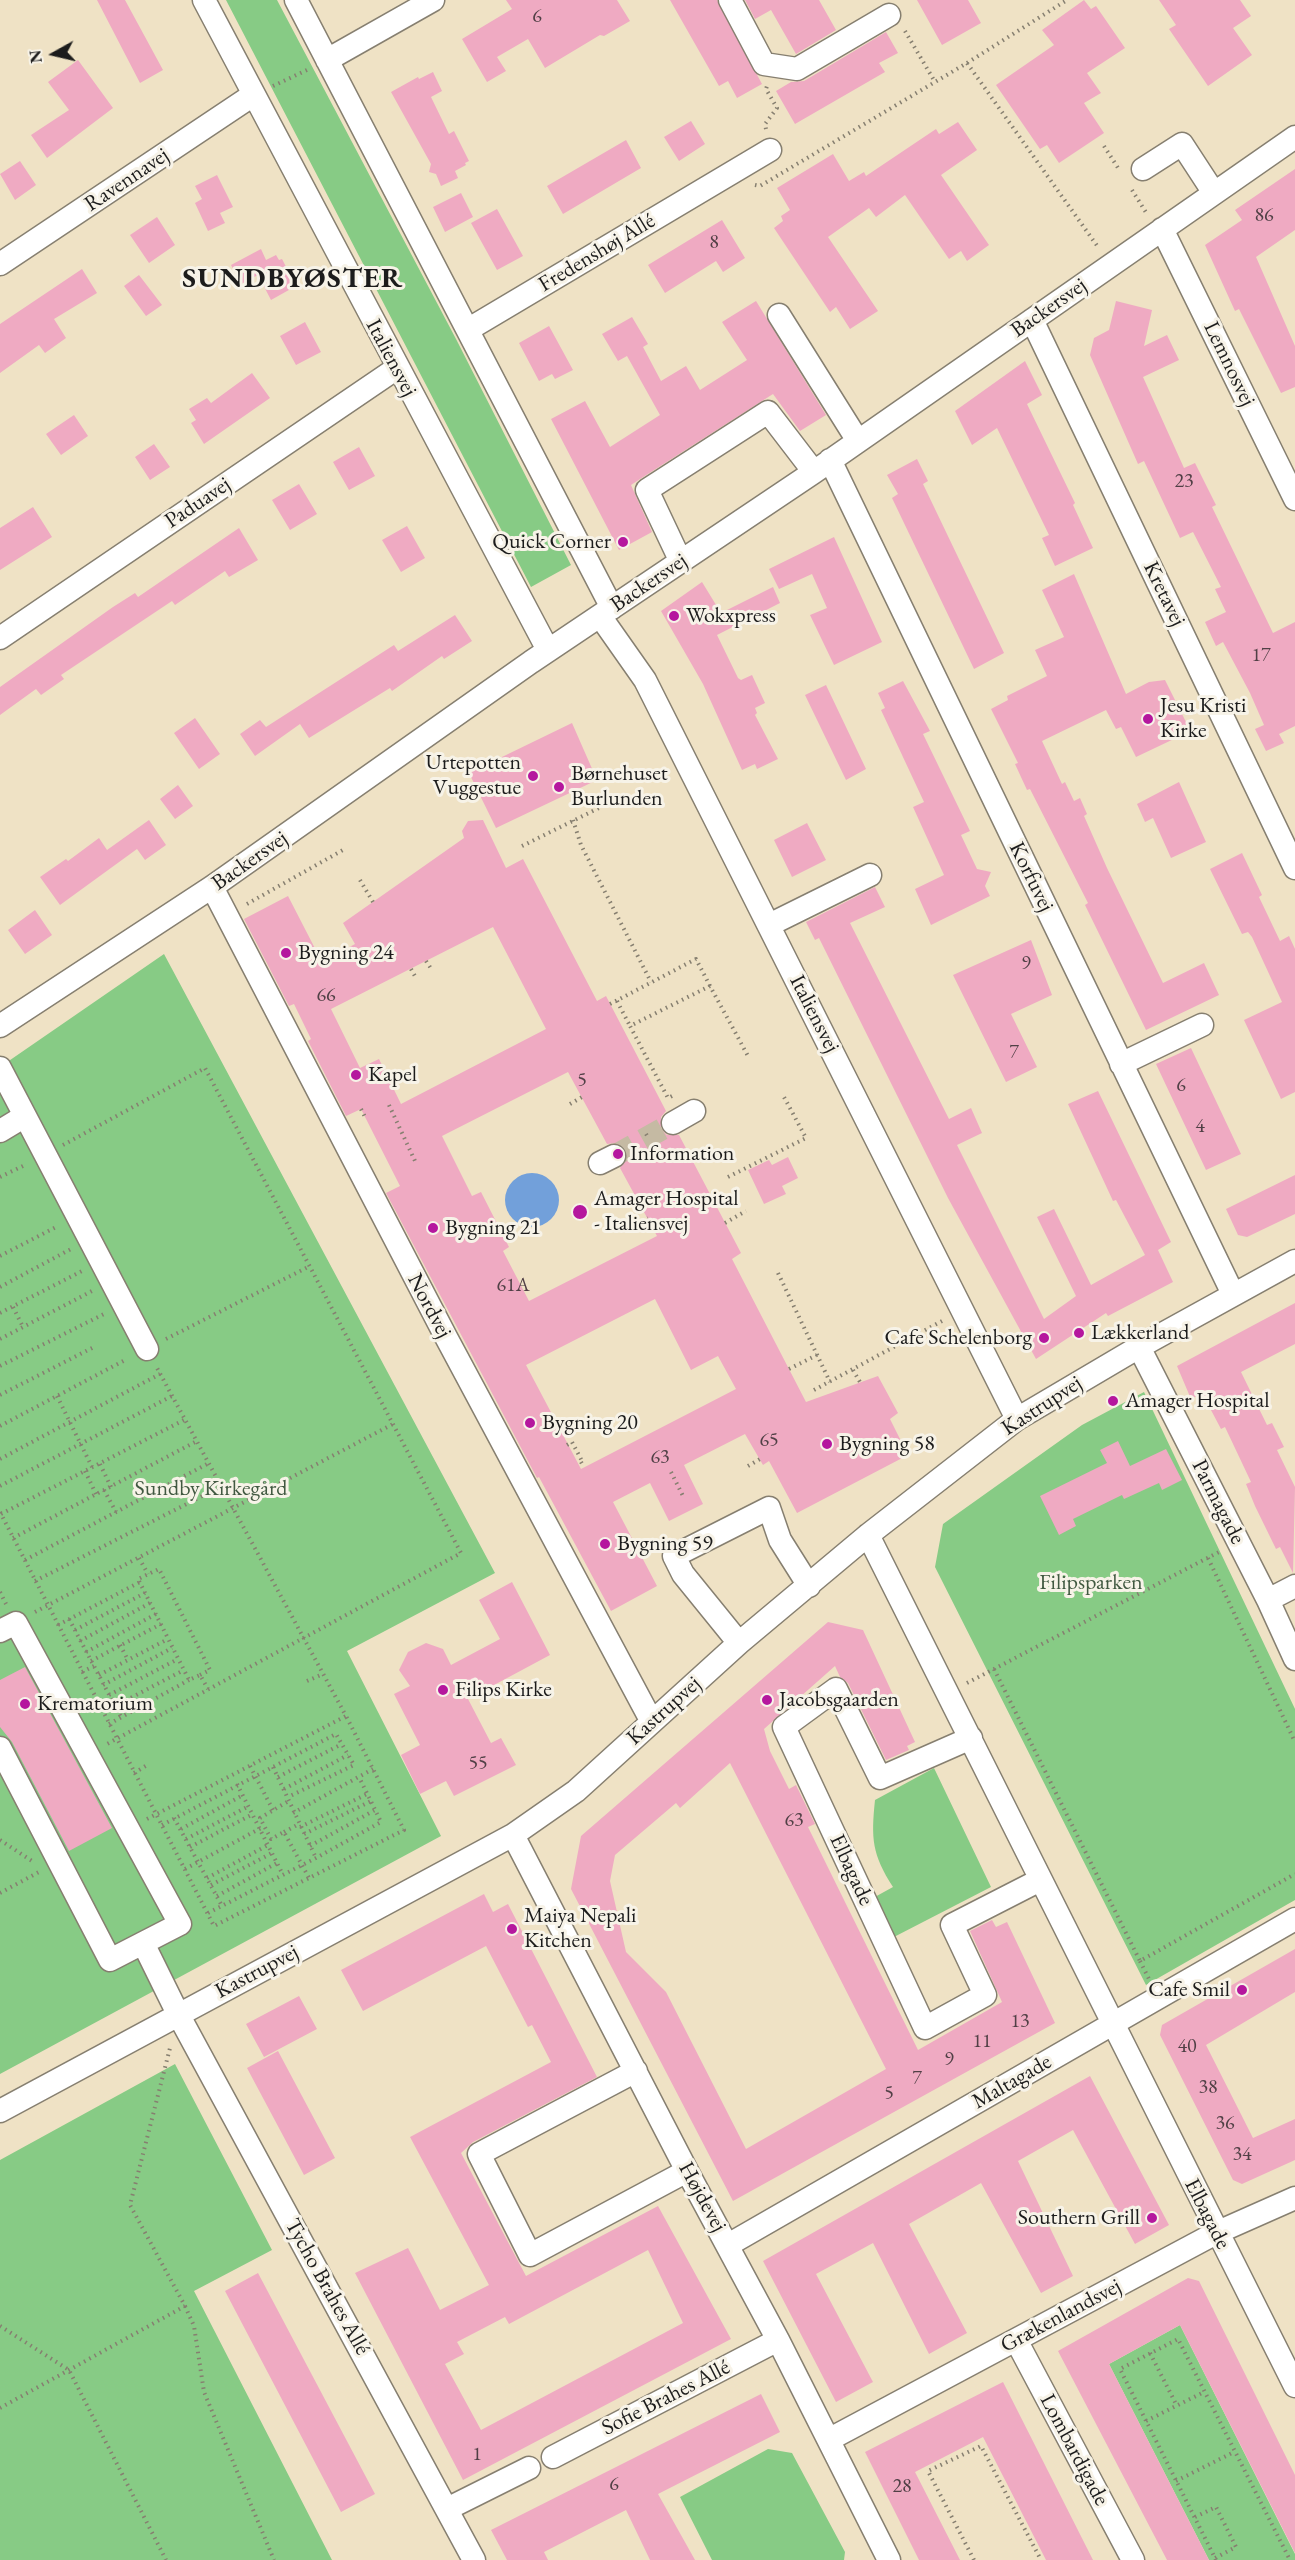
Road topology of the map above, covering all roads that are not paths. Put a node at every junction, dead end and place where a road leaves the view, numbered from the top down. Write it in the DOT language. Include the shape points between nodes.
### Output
graph roads {
  1 [pos="204,0"];
  2 [pos="296,0"];
  3 [pos="433,0"];
  4 [pos="730,0"];
  5 [pos="896,20"];
  6 [pos="327,60"];
  7 [pos="253,95"];
  8 [pos="1295,137"];
  9 [pos="770,150"];
  10 [pos="1143,170"];
  11 [pos="1214,193"];
  12 [pos="1162,229"];
  13 [pos="0,264"];
  14 [pos="779,315"];
  15 [pos="1032,320"];
  16 [pos="469,329"];
  17 [pos="397,369"];
  18 [pos="858,441"];
  19 [pos="822,466"];
  20 [pos="1295,499"];
  21 [pos="681,562"];
  22 [pos="606,612"];
  23 [pos="0,638"];
  24 [pos="548,650"];
  25 [pos="1295,868"];
  26 [pos="870,875"];
  27 [pos="212,887"];
  28 [pos="769,925"];
  29 [pos="1202,1025"];
  30 [pos="0,1026"];
  31 [pos="1121,1064"];
  32 [pos="0,1068"];
  33 [pos="694,1111"];
  34 [pos="25,1116"];
  35 [pos="673,1123"];
  36 [pos="0,1131"];
  37 [pos="1295,1261"];
  38 [pos="1233,1294"];
  39 [pos="1138,1347"];
  40 [pos="147,1349"];
  41 [pos="1017,1419"];
  42 [pos="868,1535"];
  43 [pos="809,1586"];
  44 [pos="1295,1586"];
  45 [pos="1268,1600"];
  46 [pos="8,1627"];
  47 [pos="739,1643"];
  48 [pos="1295,1659"];
  49 [pos="652,1722"];
  50 [pos="971,1738"];
  51 [pos="0,1748"];
  52 [pos="513,1835"];
  53 [pos="1040,1880"];
  54 [pos="1295,1919"];
  55 [pos="143,1943"];
  56 [pos="178,2014"];
  57 [pos="1112,2024"];
  58 [pos="636,2071"];
  59 [pos="0,2110"];
  60 [pos="687,2171"];
  61 [pos="1295,2198"];
  62 [pos="1216,2233"];
  63 [pos="728,2245"];
  64 [pos="778,2340"];
  65 [pos="1016,2340"];
  66 [pos="1295,2386"];
  67 [pos="830,2439"];
  68 [pos="553,2457"];
  69 [pos="529,2468"];
  70 [pos="447,2509"];
  71 [pos="474,2560"];
  72 [pos="889,2560"];
  73 [pos="1133,2560"];
  1 -- 7 [label="street, Italiensvej"];
  2 -- 6 [label="street, Italiensvej"];
  3 -- 6 [label="street"];
  4 -- 5 [label="street" via="764,64 797,69"];
  6 -- 16 [label="street, Italiensvej"];
  7 -- 13 [label="street, Ravennavej"];
  7 -- 17 [label="street, Italiensvej"];
  8 -- 11 [label="street, Backersvej"];
  9 -- 16 [label="street, Fredenshøj Allé"];
  10 -- 11 [label="street" via="1182,144"];
  11 -- 12 [label="street, Backersvej"];
  12 -- 15 [label="street, Backersvej"];
  12 -- 20 [label="street, Lemnosvej"];
  14 -- 18 [label="street"];
  15 -- 18 [label="street, Backersvej"];
  15 -- 25 [label="street, Kretavej"];
  16 -- 22 [label="street, Italiensvej"];
  17 -- 23 [label="street, Paduavej"];
  17 -- 24 [label="street, Italiensvej"];
  18 -- 19 [label="street, Backersvej"];
  19 -- 21 [label="street, Backersvej"];
  19 -- 21 [label="street, Korfuvej" via="768,412 647,490"];
  19 -- 31 [label="street, Korfuvej"];
  21 -- 22 [label="street, Backersvej"];
  22 -- 24 [label="street, Backersvej"];
  22 -- 28 [label="street, Italiensvej" via="645,680"];
  24 -- 27 [label="street, Backersvej"];
  26 -- 28 [label="street"];
  27 -- 30 [label="street, Backersvej"];
  27 -- 49 [label="street, Nordvej"];
  28 -- 41 [label="street, Italiensvej"];
  29 -- 31 [label="street"];
  31 -- 38 [label="street, Korfuvej"];
  32 -- 34 [label="street"];
  33 -- 35 [label="street"];
  34 -- 36 [label="street"];
  34 -- 40 [label="street"];
  37 -- 38 [label="street, Kastrupvej"];
  38 -- 39 [label="street, Kastrupvej"];
  39 -- 41 [label="street, Kastrupvej"];
  39 -- 45 [label="street, Parmagade"];
  41 -- 42 [label="street, Kastrupvej"];
  42 -- 43 [label="street, Kastrupvej"];
  42 -- 50 [label="street, Elbagade"];
  43 -- 47 [label="street, Kastrupvej"];
  43 -- 47 [label="street" via="780,1540 769,1508 674,1556 683,1574"];
  44 -- 45 [label="street"];
  45 -- 48 [label="street, Parmagade"];
  46 -- 55 [label="street" via="88,1754 180,1924"];
  47 -- 49 [label="street, Kastrupvej"];
  49 -- 52 [label="street, Kastrupvej" via="576,1791"];
  50 -- 53 [label="street, Elbagade"];
  50 -- 53 [label="street, Elbagade" via="880,1778 836,1689 784,1727 925,2028 985,1995 952,1925"];
  51 -- 55 [label="street" via="110,1960"];
  52 -- 56 [label="street, Kastrupvej"];
  52 -- 58 [label="street, Højdevej"];
  53 -- 57 [label="street, Elbagade"];
  54 -- 57 [label="street, Maltagade"];
  55 -- 56 [label="street, Tycho Brahes Allé"];
  56 -- 59 [label="street, Kastrupvej"];
  56 -- 70 [label="street, Tycho Brahes Allé"];
  57 -- 62 [label="street, Elbagade"];
  57 -- 63 [label="street, Maltagade"];
  58 -- 60 [label="street, Højdevej"];
  58 -- 60 [label="street" via="478,2154 530,2255"];
  60 -- 63 [label="street, Højdevej"];
  61 -- 62 [label="street, Grækenlandsvej"];
  62 -- 65 [label="street, Grækenlandsvej"];
  62 -- 66 [label="street, Elbagade"];
  63 -- 64 [label="street, Højdevej"];
  64 -- 67 [label="street, Højdevej"];
  64 -- 68 [label="street, Sofie Brahes Allé"];
  65 -- 67 [label="street, Grækenlandsvej"];
  65 -- 73 [label="street, Lombardigade"];
  67 -- 72 [label="street, Højdevej"];
  69 -- 70 [label="street"];
  70 -- 71 [label="street, Tycho Brahes Allé"];
}
